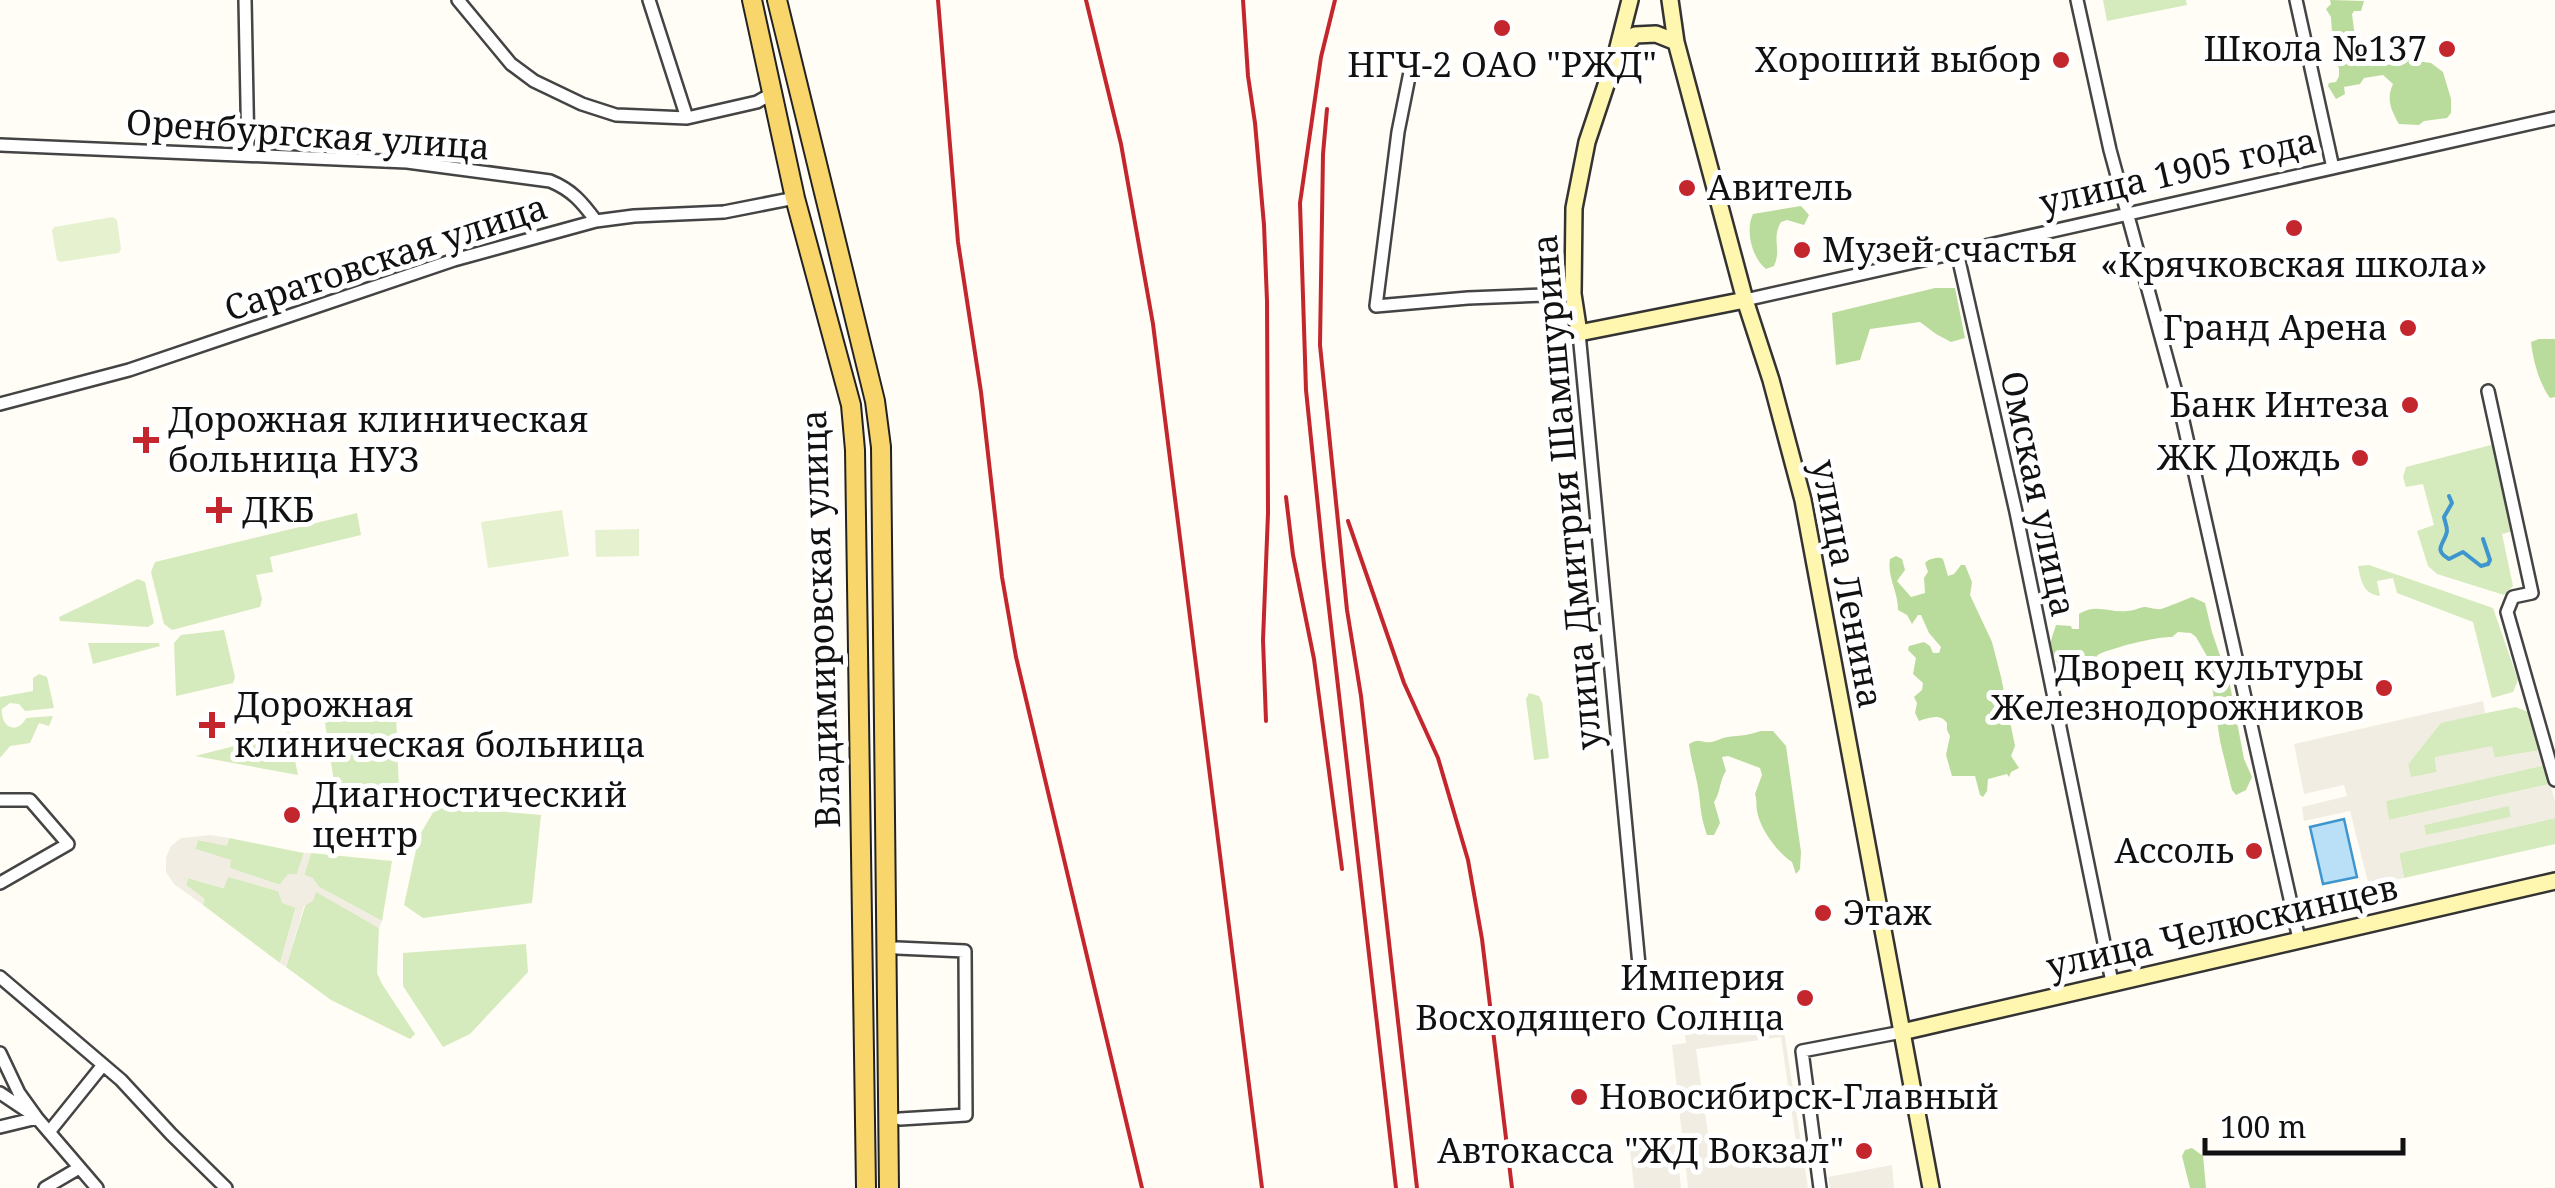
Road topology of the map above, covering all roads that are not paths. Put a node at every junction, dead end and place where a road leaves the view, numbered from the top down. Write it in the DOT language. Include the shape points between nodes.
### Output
graph roads {
  1 [pos="245,0"];
  2 [pos="458,0"];
  3 [pos="650,0"];
  4 [pos="752,0"];
  5 [pos="777,0"];
  6 [pos="1630,0"];
  7 [pos="1670,0"];
  8 [pos="2077,0"];
  9 [pos="2296,0"];
  10 [pos="1676,42"];
  11 [pos="1616,55"];
  12 [pos="1410,72"];
  13 [pos="773,93"];
  14 [pos="686,118"];
  15 [pos="2555,118"];
  16 [pos="0,145"];
  17 [pos="248,154"];
  18 [pos="2333,168"];
  19 [pos="795,198"];
  20 [pos="2127,214"];
  21 [pos="596,220"];
  22 [pos="1957,252"];
  23 [pos="1573,294"];
  24 [pos="1744,300"];
  25 [pos="1580,333"];
  26 [pos="2488,390"];
  27 [pos="0,404"];
  28 [pos="2555,780"];
  29 [pos="0,800"];
  30 [pos="2555,880"];
  31 [pos="0,883"];
  32 [pos="2298,939"];
  33 [pos="897,948"];
  34 [pos="0,976"];
  35 [pos="2112,982"];
  36 [pos="1641,986"];
  37 [pos="1902,1032"];
  38 [pos="0,1053"];
  39 [pos="102,1065"];
  40 [pos="0,1093"];
  41 [pos="37,1118"];
  42 [pos="900,1119"];
  43 [pos="0,1127"];
  44 [pos="49,1132"];
  45 [pos="79,1168"];
  46 [pos="46,1188"];
  47 [pos="97,1188"];
  48 [pos="226,1188"];
  49 [pos="866,1188"];
  50 [pos="890,1188"];
  51 [pos="1820,1188"];
  52 [pos="1931,1188"];
  1 -- 17 [label="street"];
  2 -- 14 [label="street" via="534,80 616,114"];
  3 -- 14 [label="street"];
  4 -- 13 [label="main road, Владимировская улица"];
  5 -- 50 [label="main road, Владимировская улица" via="881,448"];
  6 -- 11 [label="street, улица Дмитрия Шамшурина"];
  7 -- 10 [label="street, улица Ленина"];
  8 -- 20 [label="street"];
  9 -- 18 [label="street"];
  10 -- 11 [label="street" via="1635,35"];
  10 -- 24 [label="street, улица Ленина"];
  11 -- 23 [label="street, улица Дмитрия Шамшурина" via="1574,208"];
  12 -- 23 [label="street" via="1376,306"];
  13 -- 14 [label="street"];
  13 -- 19 [label="main road, Владимировская улица"];
  15 -- 18 [label="street, улица 1905 года"];
  16 -- 17 [label="street, Оренбургская улица"];
  17 -- 21 [label="street, Оренбургская улица" via="406,162 550,181 578,197"];
  18 -- 20 [label="street, улица 1905 года"];
  19 -- 21 [label="street, Саратовская улица" via="724,212"];
  19 -- 49 [label="main road, Владимировская улица" via="851,404 855,450"];
  20 -- 22 [label="street, улица 1905 года"];
  20 -- 32 [label="street" via="2179,403"];
  21 -- 27 [label="street, Саратовская улица" via="454,260 129,370"];
  22 -- 24 [label="street, улица 1905 года"];
  22 -- 35 [label="street, Омская улица"];
  23 -- 25 [label="street, улица Дмитрия Шамшурина"];
  24 -- 25 [label="street, улица 1905 года"];
  24 -- 37 [label="street, улица Ленина" via="1802,500"];
  25 -- 36 [label="street, улица Дмитрия Шамшурина"];
  26 -- 28 [label="street" via="2532,592 2512,597 2507,612"];
  29 -- 31 [label="street" via="30,800 68,844"];
  30 -- 32 [label="street, улица Челюскинцев"];
  32 -- 35 [label="street, улица Челюскинцев"];
  33 -- 42 [label="street" via="965,950 966,1115"];
  34 -- 39 [label="street"];
  35 -- 37 [label="street, улица Челюскинцев"];
  37 -- 51 [label="street" via="1802,1051"];
  37 -- 52 [label="street, улица Ленина"];
  38 -- 41 [label="street"];
  39 -- 44 [label="street"];
  39 -- 48 [label="street"];
  40 -- 41 [label="street"];
  41 -- 43 [label="street"];
  41 -- 44 [label="street"];
  44 -- 45 [label="street"];
  45 -- 46 [label="street"];
  45 -- 47 [label="street"];
}
